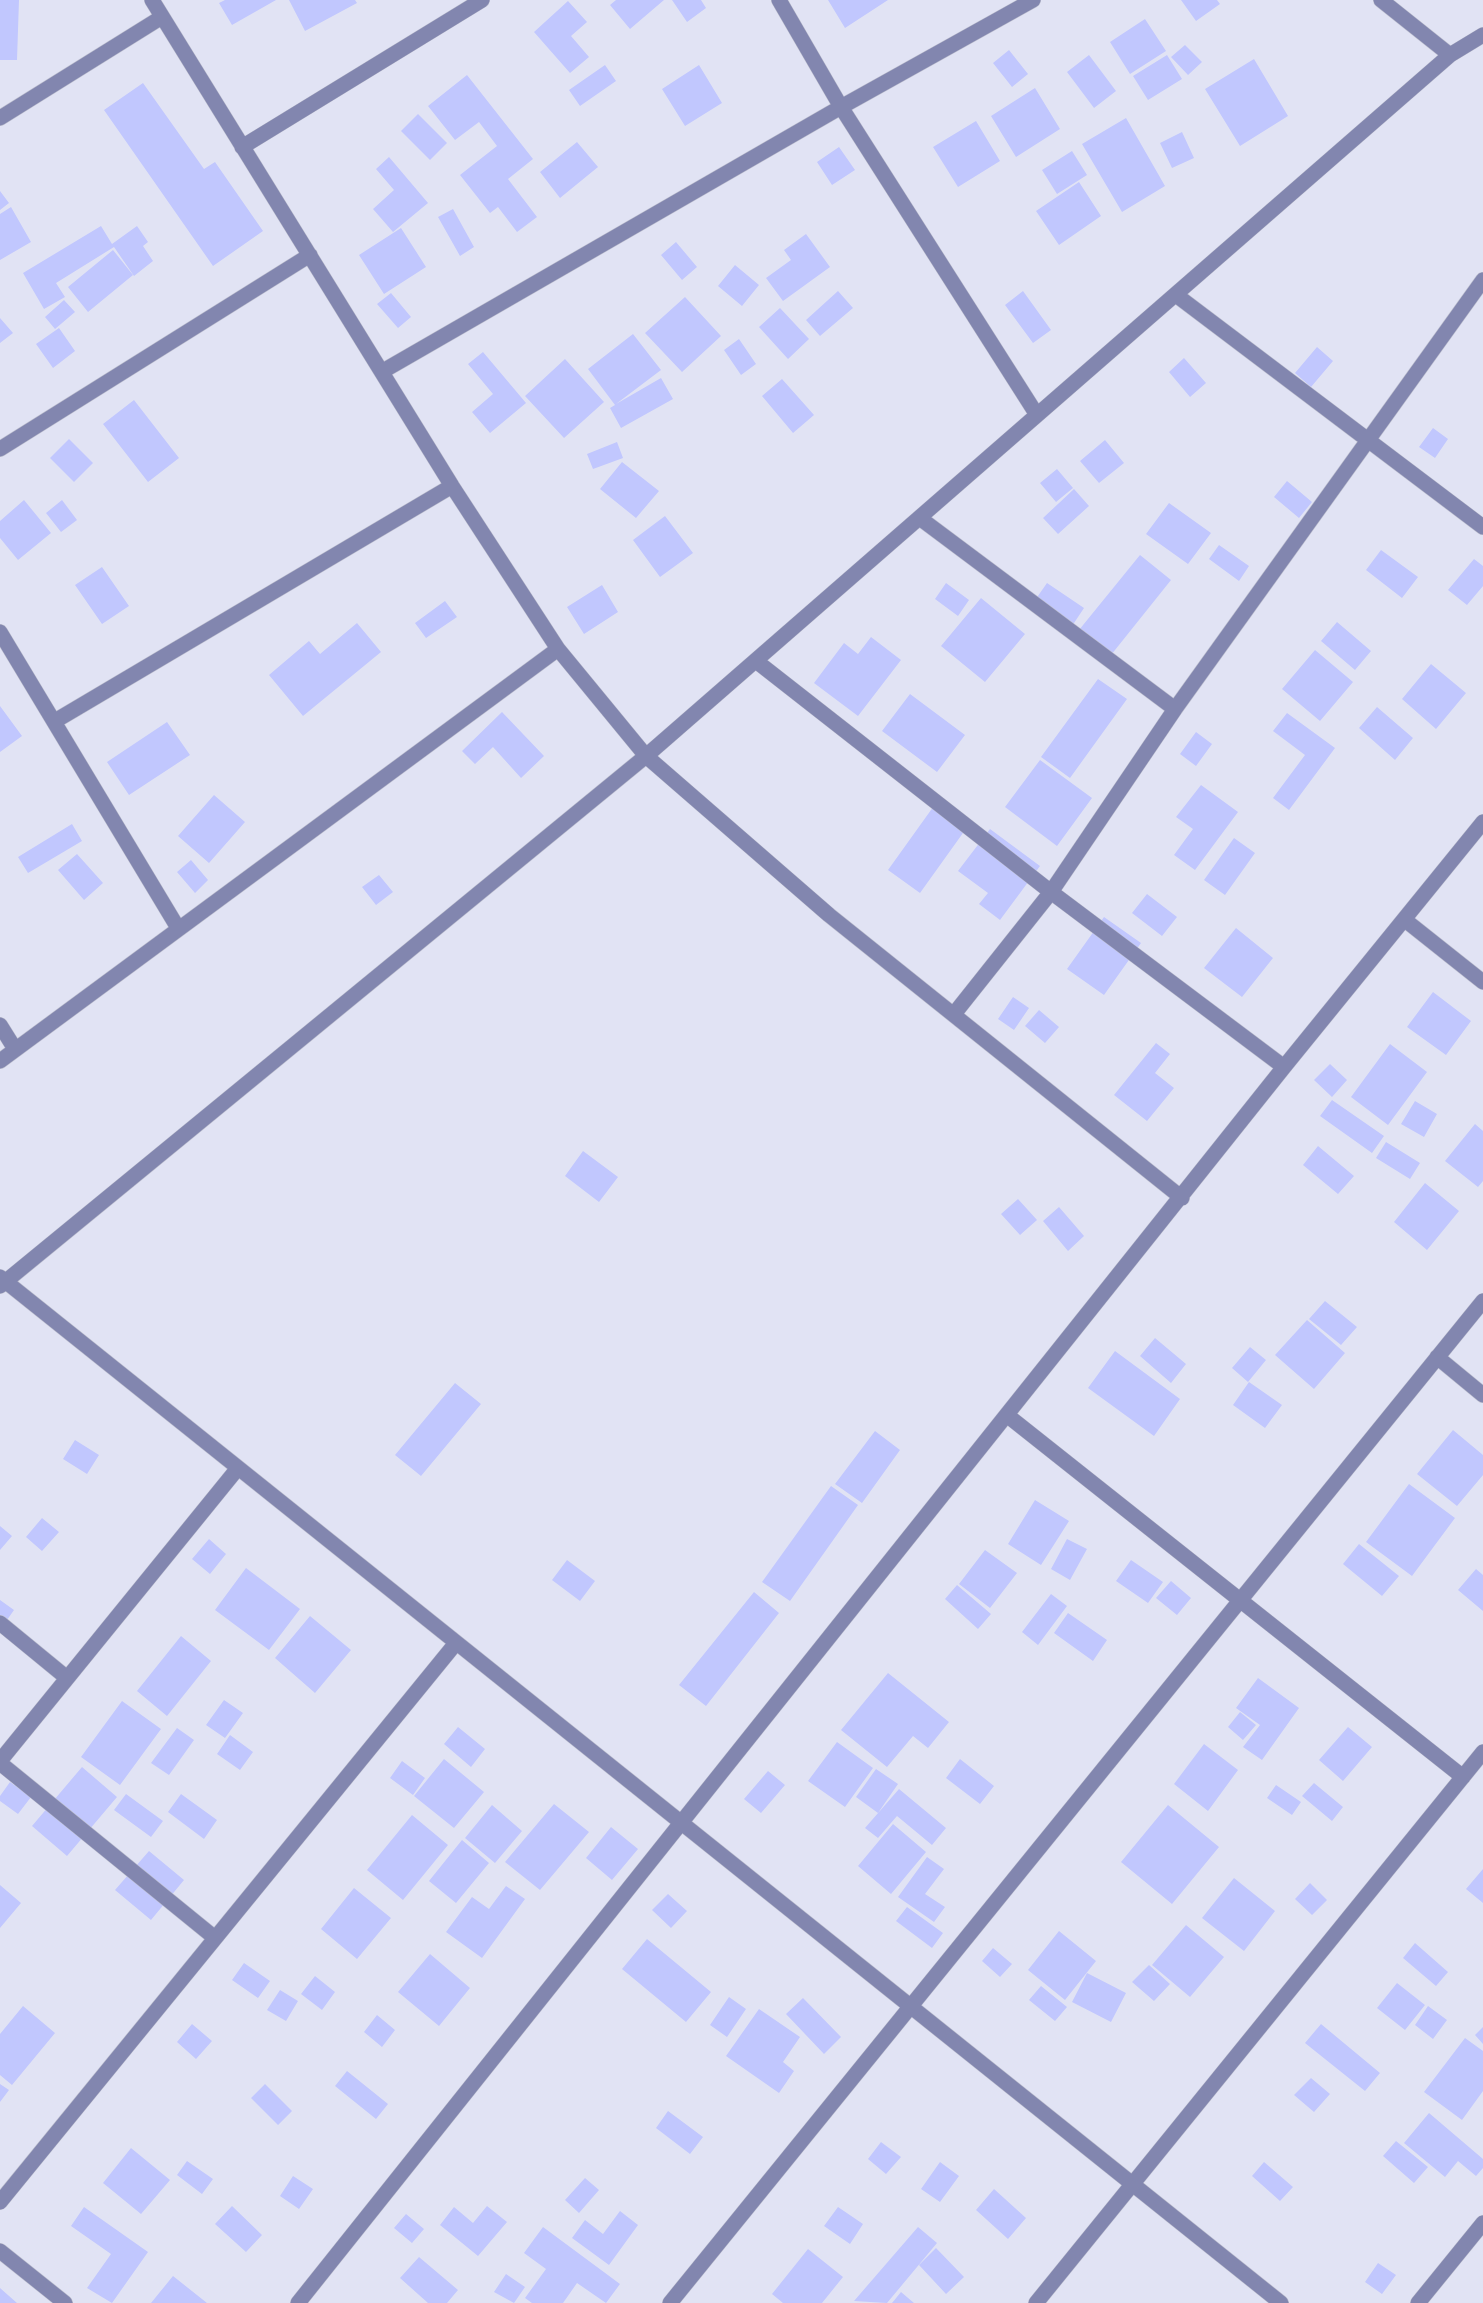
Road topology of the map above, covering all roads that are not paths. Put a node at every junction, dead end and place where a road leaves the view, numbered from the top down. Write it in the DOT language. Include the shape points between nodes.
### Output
graph roads {
  1 [pos="152,0"];
  2 [pos="482,0"];
  3 [pos="779,0"];
  4 [pos="1033,0"];
  5 [pos="1381,0"];
  6 [pos="162,17"];
  7 [pos="1483,35"];
  8 [pos="1450,55"];
  9 [pos="841,106"];
  10 [pos="0,118"];
  11 [pos="242,147"];
  12 [pos="310,255"];
  13 [pos="1483,280"];
  14 [pos="1176,295"];
  15 [pos="383,371"];
  16 [pos="1037,415"];
  17 [pos="1367,441"];
  18 [pos="0,449"];
  19 [pos="452,486"];
  20 [pos="921,519"];
  21 [pos="1483,526"];
  22 [pos="0,632"];
  23 [pos="558,649"];
  24 [pos="756,661"];
  25 [pos="1175,709"];
  26 [pos="55,721"];
  27 [pos="646,756"];
  28 [pos="1483,822"];
  29 [pos="1051,892"];
  30 [pos="1405,920"];
  31 [pos="178,928"];
  32 [pos="1483,982"];
  33 [pos="954,1014"];
  34 [pos="0,1024"];
  35 [pos="15,1049"];
  36 [pos="0,1060"];
  37 [pos="1284,1067"];
  38 [pos="1182,1198"];
  39 [pos="2,1282"];
  40 [pos="1483,1300"];
  41 [pos="1437,1357"];
  42 [pos="1483,1395"];
  43 [pos="1008,1416"];
  44 [pos="238,1468"];
  45 [pos="1240,1600"];
  46 [pos="0,1623"];
  47 [pos="456,1643"];
  48 [pos="67,1678"];
  49 [pos="1483,1752"];
  50 [pos="0,1762"];
  51 [pos="1463,1777"];
  52 [pos="682,1823"];
  53 [pos="215,1938"];
  54 [pos="911,2007"];
  55 [pos="1132,2184"];
  56 [pos="0,2202"];
  57 [pos="1483,2223"];
  58 [pos="0,2251"];
  59 [pos="65,2303"];
  60 [pos="298,2303"];
  61 [pos="670,2303"];
  62 [pos="1036,2303"];
  63 [pos="1281,2303"];
  64 [pos="1418,2303"];
  1 -- 6 [label="street"];
  2 -- 11 [label="street"];
  3 -- 9 [label="street"];
  4 -- 9 [label="street"];
  5 -- 8 [label="street"];
  6 -- 10 [label="street"];
  6 -- 11 [label="street"];
  7 -- 8 [label="street"];
  8 -- 14 [label="street"];
  9 -- 15 [label="street"];
  9 -- 16 [label="street"];
  11 -- 12 [label="street"];
  12 -- 15 [label="street"];
  12 -- 18 [label="street"];
  13 -- 17 [label="street"];
  14 -- 16 [label="street"];
  14 -- 17 [label="street"];
  15 -- 19 [label="street"];
  16 -- 20 [label="street"];
  17 -- 21 [label="street"];
  17 -- 25 [label="street"];
  19 -- 23 [label="street"];
  19 -- 26 [label="street"];
  20 -- 24 [label="street"];
  20 -- 25 [label="street"];
  22 -- 26 [label="street"];
  23 -- 27 [label="street"];
  23 -- 31 [label="street"];
  24 -- 27 [label="street"];
  24 -- 29 [label="street"];
  25 -- 29 [label="street"];
  26 -- 31 [label="street"];
  27 -- 33 [label="street" via="829,915"];
  27 -- 39 [label="street"];
  28 -- 30 [label="street"];
  29 -- 33 [label="street"];
  29 -- 37 [label="street"];
  30 -- 32 [label="street"];
  30 -- 37 [label="street"];
  31 -- 35 [label="street"];
  33 -- 38 [label="street"];
  34 -- 35 [label="street"];
  35 -- 36 [label="street"];
  37 -- 38 [label="street"];
  38 -- 43 [label="street"];
  39 -- 44 [label="street"];
  40 -- 41 [label="street"];
  41 -- 42 [label="street"];
  41 -- 45 [label="street"];
  43 -- 45 [label="street"];
  43 -- 52 [label="street"];
  44 -- 47 [label="street"];
  44 -- 48 [label="street"];
  45 -- 51 [label="street"];
  45 -- 54 [label="street"];
  46 -- 48 [label="street"];
  47 -- 52 [label="street"];
  47 -- 53 [label="street"];
  48 -- 50 [label="street"];
  49 -- 51 [label="street"];
  50 -- 53 [label="street"];
  51 -- 55 [label="street"];
  52 -- 54 [label="street"];
  52 -- 60 [label="street"];
  53 -- 56 [label="street"];
  54 -- 55 [label="street"];
  54 -- 61 [label="street"];
  55 -- 62 [label="street"];
  55 -- 63 [label="street"];
  57 -- 64 [label="street"];
  58 -- 59 [label="street"];
}
